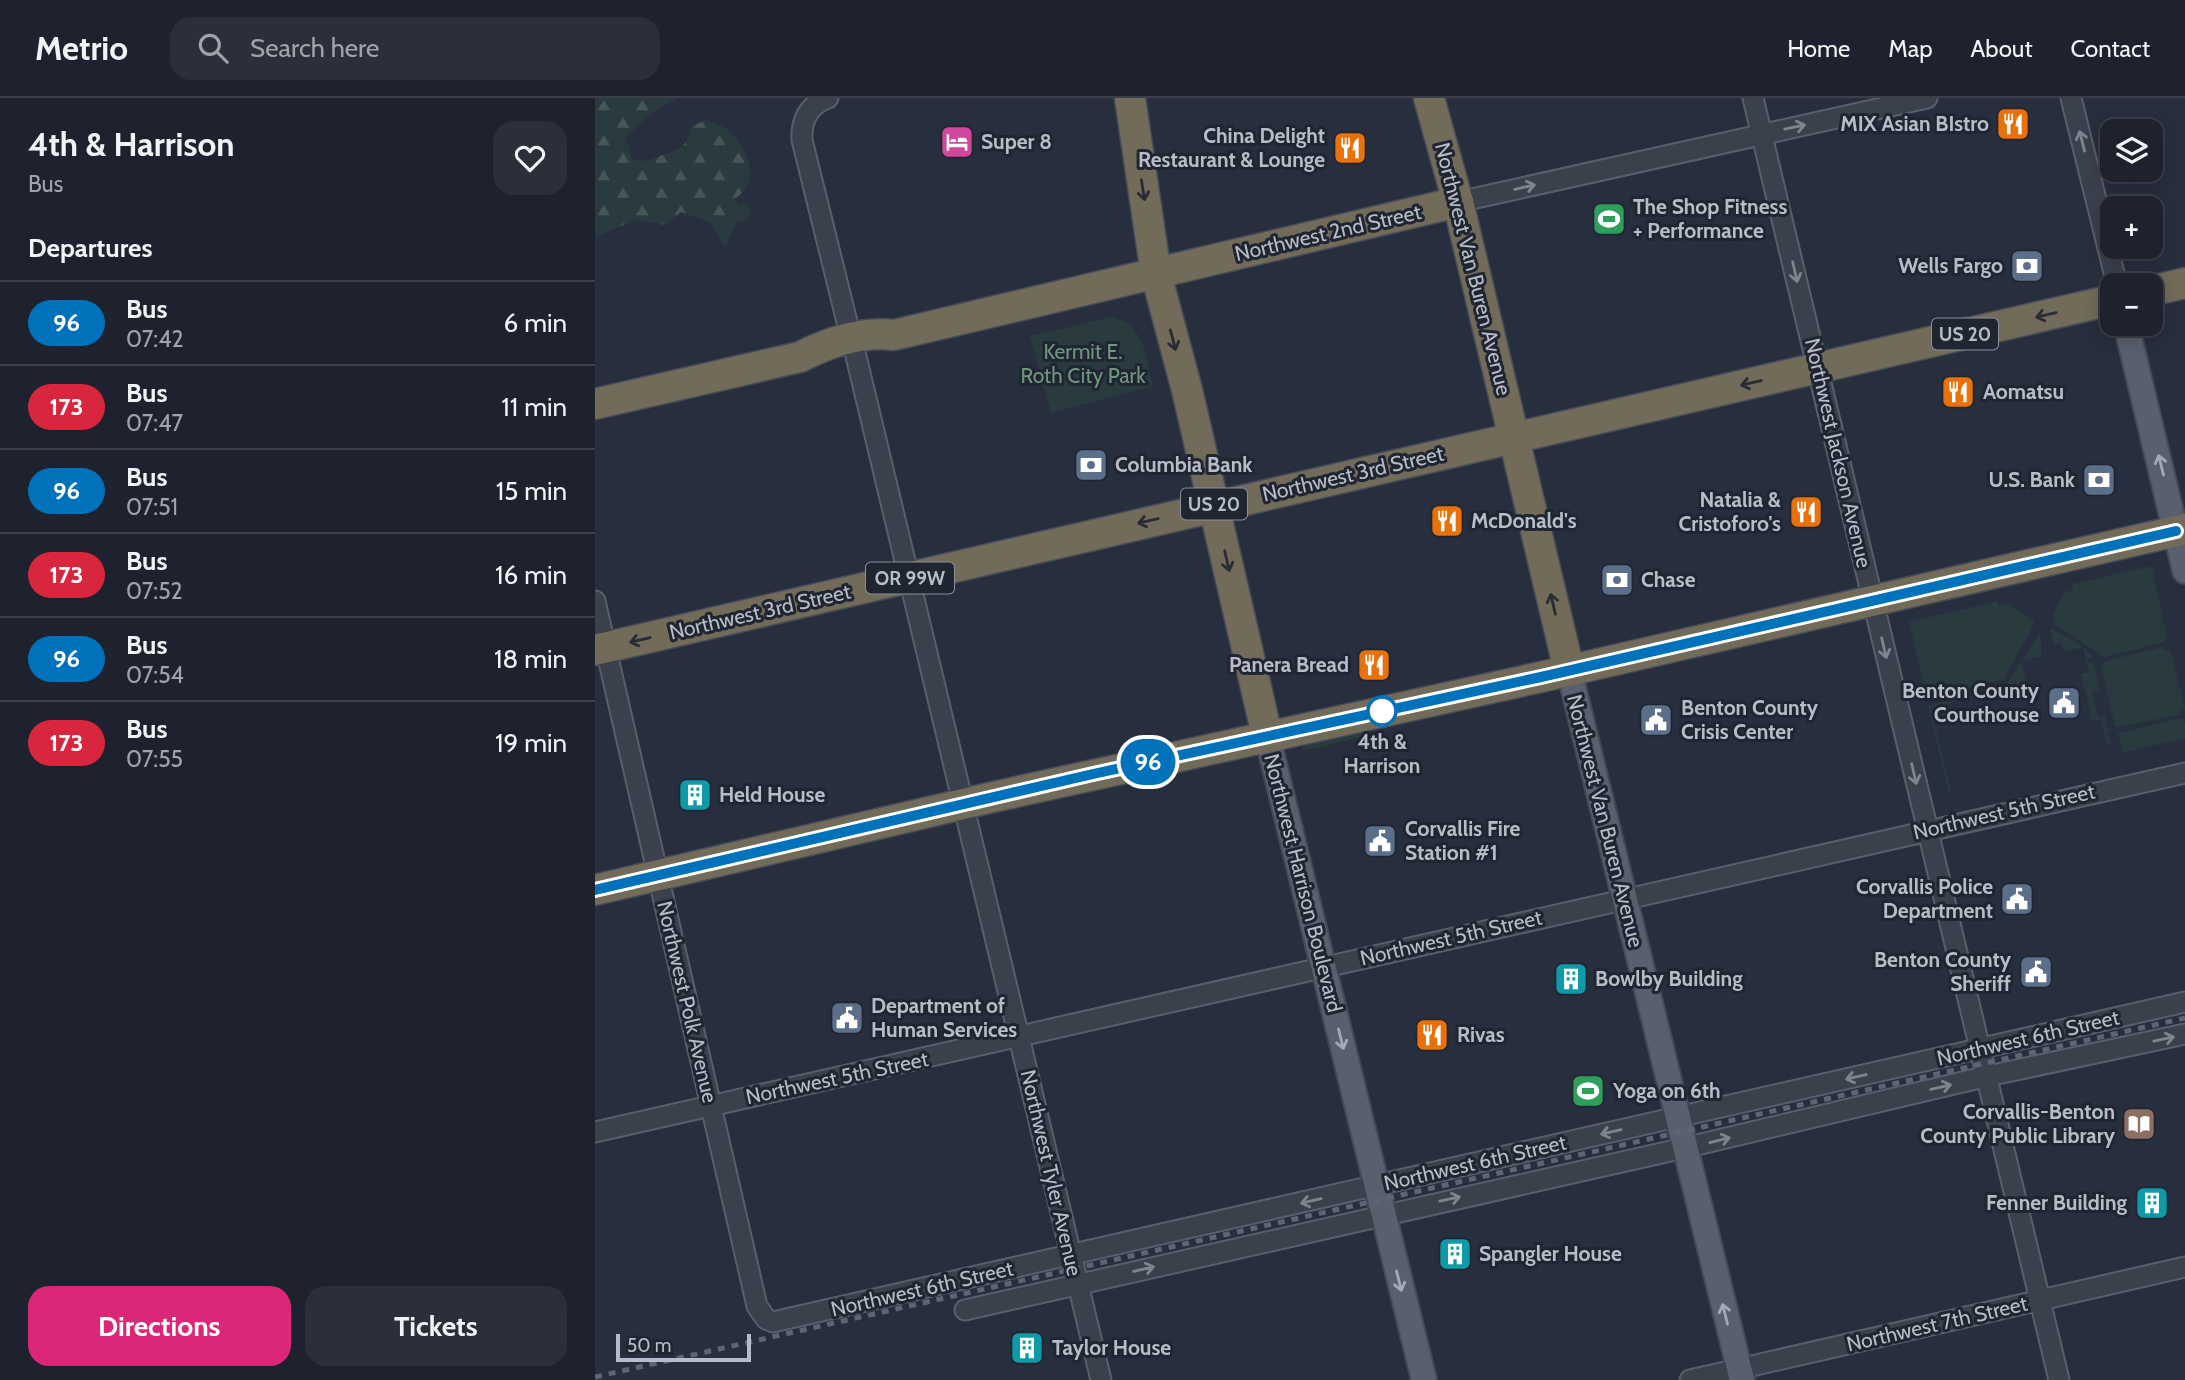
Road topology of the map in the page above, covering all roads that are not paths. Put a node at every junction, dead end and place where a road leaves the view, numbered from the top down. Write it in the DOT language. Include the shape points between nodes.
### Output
graph roads {
  1 [pos="828,98"];
  2 [pos="1131,98"];
  3 [pos="1429,98"];
  4 [pos="1753,98"];
  5 [pos="1927,98"];
  6 [pos="2071,98"];
  7 [pos="1761,135"];
  8 [pos="1458,202"];
  9 [pos="2114,273"];
  10 [pos="1156,274"];
  11 [pos="2185,283"];
  12 [pos="2163,288"];
  13 [pos="2100,303"];
  14 [pos="2129,336"];
  15 [pos="853,345"];
  16 [pos="1817,367"];
  17 [pos="595,404"];
  18 [pos="1514,438"];
  19 [pos="1214,506"];
  20 [pos="2180,530"];
  21 [pos="2185,571"];
  22 [pos="909,578"];
  23 [pos="1873,600"];
  24 [pos="595,601"];
  25 [pos="600,649"];
  26 [pos="1569,670"];
  27 [pos="1267,735"];
  28 [pos="2185,773"];
  29 [pos="964,803"];
  30 [pos="1928,830"];
  31 [pos="657,875"];
  32 [pos="595,890"];
  33 [pos="1623,898"];
  34 [pos="1323,967"];
  35 [pos="2185,1002"];
  36 [pos="2185,1034"];
  37 [pos="1019,1038"];
  38 [pos="1983,1049"];
  39 [pos="1988,1076"];
  40 [pos="711,1106"];
  41 [pos="1677,1117"];
  42 [pos="595,1132"];
  43 [pos="1684,1149"];
  44 [pos="1377,1185"];
  45 [pos="1384,1214"];
  46 [pos="1070,1255"];
  47 [pos="2185,1267"];
  48 [pos="1077,1283"];
  49 [pos="2040,1300"];
  50 [pos="965,1310"];
  51 [pos="766,1319"];
  52 [pos="1740,1375"];
  53 [pos="1101,1380"];
  54 [pos="1424,1380"];
  55 [pos="1690,1380"];
  56 [pos="2059,1380"];
  1 -- 15 [label="street, Northwest Tyler Avenue" via="815,104 805,117 802,141"];
  2 -- 10 [label="highway, Northwest Harrison Boulevard / US 20, one-way"];
  3 -- 8 [label="highway, Northwest Van Buren Avenue"];
  4 -- 7 [label="street, Northwest Jackson Avenue"];
  7 -- 5 [label="street, Northwest 2nd Street, one-way"];
  9 -- 6 [label="street, one-way"];
  8 -- 7 [label="street, Northwest 2nd Street, one-way"];
  7 -- 16 [label="street, Northwest Jackson Avenue, one-way"];
  8 -- 10 [label="highway, Northwest 2nd Street"];
  8 -- 18 [label="highway, Northwest Van Buren Avenue"];
  10 -- 15 [label="highway, Northwest 2nd Street" via="894,335 874,333"];
  10 -- 19 [label="highway, Northwest Harrison Boulevard / US 20, one-way"];
  11 -- 12 [label="highway"];
  13 -- 16 [label="highway, Northwest 3rd Street / US 20, one-way"];
  20 -- 14 [label="main road, one-way"];
  15 -- 17 [label="highway, Northwest 2nd Street" via="823,345 800,357"];
  15 -- 22 [label="street, Northwest Tyler Avenue"];
  16 -- 18 [label="highway, Northwest 3rd Street / US 20, one-way"];
  16 -- 23 [label="street, Northwest Jackson Avenue"];
  18 -- 19 [label="highway, Northwest 3rd Street / OR 99W"];
  26 -- 18 [label="highway, Northwest Van Buren Avenue, one-way"];
  19 -- 22 [label="highway, Northwest 3rd Street / OR 99W, one-way"];
  19 -- 27 [label="highway, Northwest Harrison Boulevard / US 20, one-way"];
  20 -- 21 [label="main road"];
  20 -- 23 [label="highway"];
  22 -- 25 [label="highway, Northwest 3rd Street / OR 99W, one-way"];
  22 -- 29 [label="street, Northwest Tyler Avenue"];
  23 -- 26 [label="highway"];
  23 -- 30 [label="street, Northwest Jackson Avenue, one-way"];
  24 -- 25 [label="street, Northwest Polk Avenue"];
  25 -- 31 [label="street, Northwest Polk Avenue"];
  26 -- 27 [label="highway"];
  26 -- 33 [label="main road, Northwest Van Buren Avenue"];
  27 -- 29 [label="highway"];
  27 -- 34 [label="main road, Northwest Harrison Boulevard"];
  28 -- 30 [label="street, Northwest 5th Street"];
  29 -- 31 [label="highway"];
  29 -- 37 [label="street, Northwest Tyler Avenue"];
  30 -- 33 [label="street, Northwest 5th Street"];
  30 -- 38 [label="street, Northwest Jackson Avenue"];
  31 -- 32 [label="highway"];
  31 -- 40 [label="street, Northwest Polk Avenue"];
  33 -- 34 [label="street, Northwest 5th Street"];
  33 -- 41 [label="main road, Northwest Van Buren Avenue"];
  34 -- 37 [label="street, Northwest 5th Street"];
  34 -- 44 [label="main road, Northwest Harrison Boulevard, one-way"];
  35 -- 38 [label="street, Northwest 6th Street"];
  39 -- 36 [label="street, Northwest 6th Street, one-way"];
  37 -- 40 [label="street, Northwest 5th Street"];
  37 -- 46 [label="street, Northwest Tyler Avenue"];
  38 -- 39 [label="street, Northwest Jackson Avenue"];
  38 -- 41 [label="street, Northwest 6th Street, one-way"];
  43 -- 39 [label="street, Northwest 6th Street, one-way"];
  39 -- 49 [label="street, Northwest Jackson Avenue"];
  40 -- 42 [label="street, Northwest 5th Street"];
  40 -- 51 [label="street, Northwest Polk Avenue" via="757,1306"];
  41 -- 43 [label="main road, Northwest Van Buren Avenue"];
  41 -- 44 [label="street, Northwest 6th Street, one-way"];
  45 -- 43 [label="street, Northwest 6th Street, one-way"];
  52 -- 43 [label="main road, Northwest Van Buren Avenue, one-way"];
  44 -- 45 [label="main road, Northwest Harrison Boulevard"];
  44 -- 46 [label="street, Northwest 6th Street, one-way"];
  48 -- 45 [label="street, Northwest 6th Street, one-way"];
  45 -- 54 [label="main road, Northwest Harrison Boulevard, one-way"];
  46 -- 48 [label="street, Northwest Tyler Avenue"];
  46 -- 51 [label="street, Northwest 6th Street" via="782,1321"];
  47 -- 49 [label="street, Northwest 7th Street"];
  48 -- 50 [label="street, Northwest 6th Street"];
  48 -- 53 [label="street, Northwest Tyler Avenue"];
  49 -- 52 [label="street, Northwest 7th Street"];
  49 -- 56 [label="street, Northwest Jackson Avenue"];
  52 -- 55 [label="street, Northwest 7th Street"];
}
